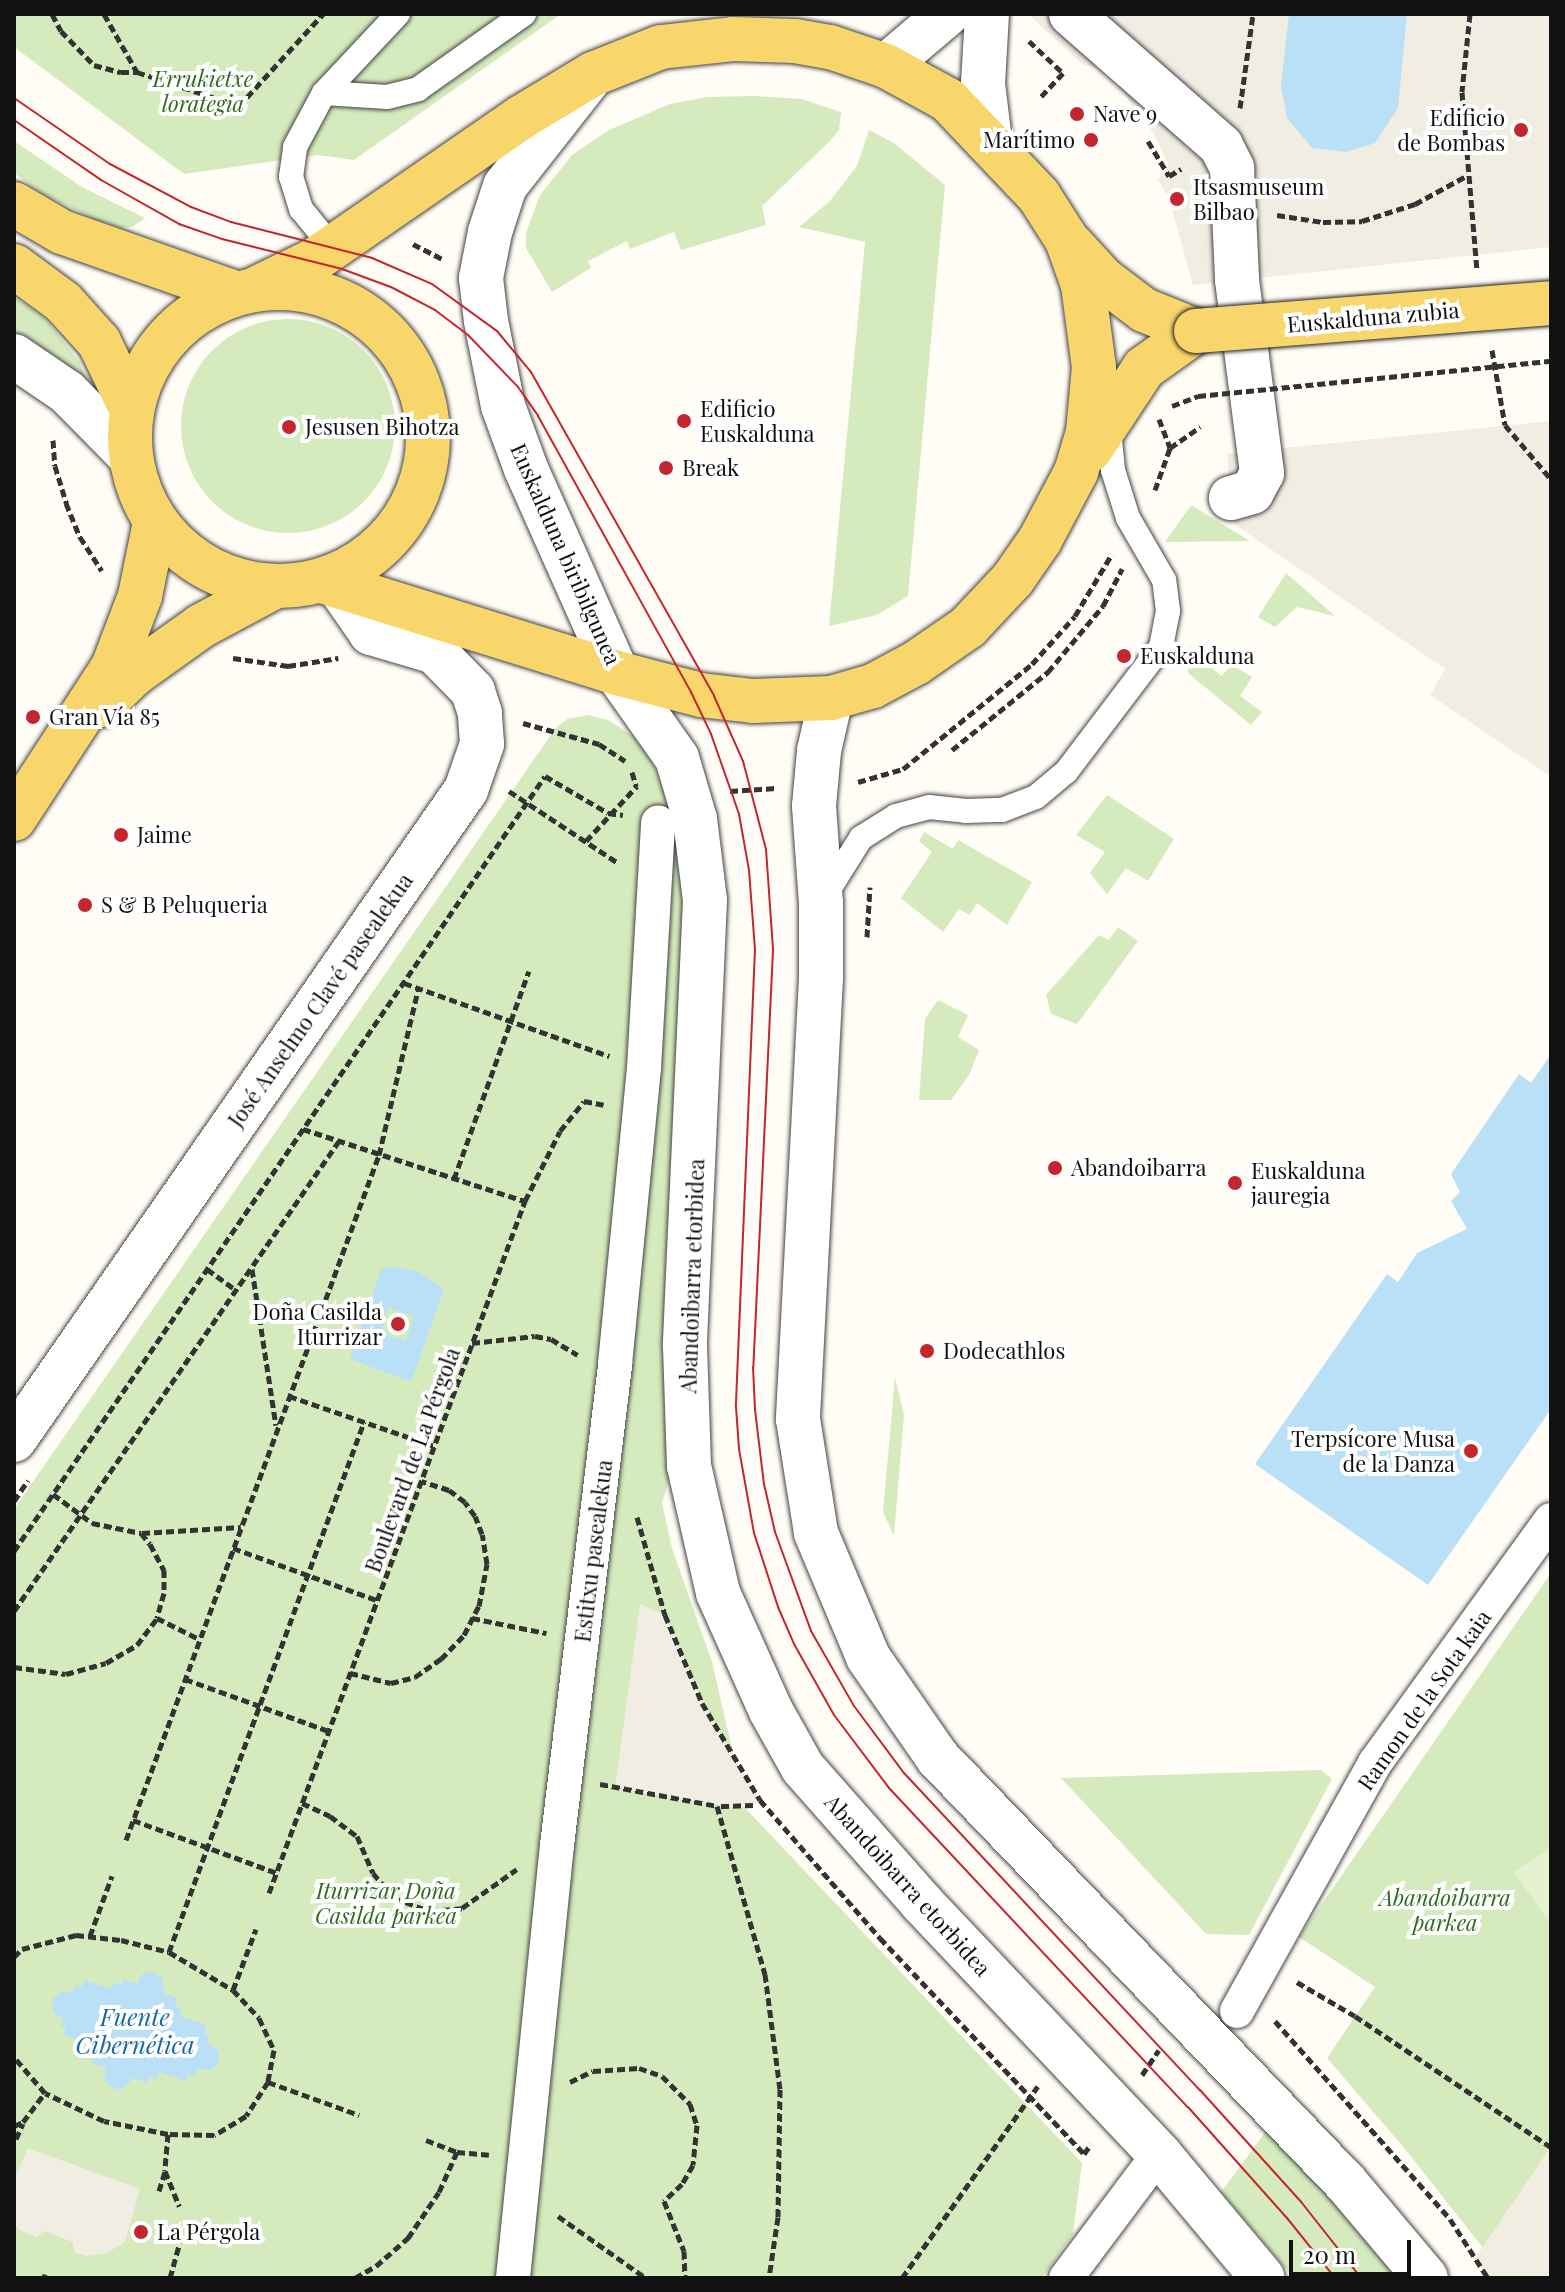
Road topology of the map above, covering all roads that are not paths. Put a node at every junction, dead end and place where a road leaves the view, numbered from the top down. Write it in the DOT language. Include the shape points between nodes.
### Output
graph roads {
  1 [pos="398,14"];
  2 [pos="524,14"];
  3 [pos="947,14"];
  4 [pos="987,14"];
  5 [pos="1071,14"];
  6 [pos="886,66"];
  7 [pos="593,74"];
  8 [pos="324,93"];
  9 [pos="990,141"];
  10 [pos="14,204"];
  11 [pos="1067,240"];
  12 [pos="332,247"];
  13 [pos="14,266"];
  14 [pos="246,290"];
  15 [pos="1551,303"];
  16 [pos="1196,331"];
  17 [pos="14,356"];
  18 [pos="132,410"];
  19 [pos="1111,416"];
  20 [pos="130,456"];
  21 [pos="1076,472"];
  22 [pos="1231,498"];
  23 [pos="155,522"];
  24 [pos="330,584"];
  25 [pos="274,587"];
  26 [pos="617,673"];
  27 [pos="831,698"];
  28 [pos="74,732"];
  29 [pos="14,819"];
  30 [pos="658,822"];
  31 [pos="821,903"];
  32 [pos="14,1440"];
  33 [pos="1551,1520"];
  34 [pos="1242,2002"];
  35 [pos="1146,2171"];
  36 [pos="513,2278"];
  37 [pos="1066,2278"];
  38 [pos="1263,2278"];
  39 [pos="1426,2278"];
  1 -- 8 [label="lane"];
  2 -- 8 [label="lane" via="418,89 387,97"];
  3 -- 6 [label="street"];
  4 -- 9 [label="street" via="983,84"];
  5 -- 22 [label="street" via="1221,146 1232,168 1237,280 1262,473 1252,492"];
  6 -- 7 [label="main road, Euskalduna biribilgunea" via="830,47 733,39 661,47"];
  6 -- 9 [label="main road, Euskalduna biribilgunea" via="948,100"];
  7 -- 12 [label="main road, Euskalduna biribilgunea"];
  7 -- 26 [label="street, Euskalduna biribilgunea" via="505,186 481,278 503,406"];
  8 -- 12 [label="lane" via="295,147 291,177 301,209"];
  9 -- 11 [label="main road, Euskalduna biribilgunea" via="1039,196"];
  10 -- 14 [label="main road" via="62,232"];
  11 -- 16 [label="main road, Euskalduna zubia" via="1103,279 1144,310"];
  11 -- 21 [label="main road, Euskalduna biribilgunea" via="1083,285 1094,367 1088,432"];
  12 -- 14 [label="main road, Euskalduna biribilgunea" via="313,261"];
  13 -- 18 [label="main road" via="63,302 99,342"];
  14 -- 18 [label="main road, Euskalduna biribilgunea" via="198,310 167,337 144,371"];
  14 -- 24 [label="main road" via="302,288 345,301 382,327 410,362 426,404 428,449 418,493 395,532"];
  15 -- 16 [label="main road, Euskalduna zubia, bridge"];
  16 -- 19 [label="main road" via="1144,368"];
  17 -- 20 [label="street" via="67,392"];
  18 -- 20 [label="main road"];
  19 -- 21 [label="main road"];
  19 -- 31 [label="lane" via="1108,441 1128,518 1164,580 1168,611 1161,647 1066,772 1036,797 1002,810 929,807 896,816 861,838"];
  20 -- 23 [label="main road"];
  21 -- 27 [label="main road, Euskalduna biribilgunea" via="1013,579 968,627 873,686"];
  23 -- 25 [label="main road" via="207,569"];
  23 -- 28 [label="main road" via="140,596 124,640"];
  24 -- 25 [label="main road"];
  24 -- 26 [label="main road"];
  24 -- 32 [label="street, José Anselmo Clavé pasealekua" via="371,633 435,652 473,691 482,744 466,790"];
  25 -- 28 [label="main road" via="201,626 134,674"];
  26 -- 27 [label="main road, Euskalduna biribilgunea" via="701,695 753,701"];
  26 -- 38 [label="street, Abandoibarra etorbidea" via="677,758 695,819 705,900 685,1346 689,1466 718,1593 803,1768 933,1915 1160,2155"];
  27 -- 31 [label="street" via="814,806"];
  28 -- 29 [label="main road"];
  30 -- 36 [label="street, Estitxu pasealekua" via="644,1068 615,1364 557,1845"];
  31 -- 39 [label="street" via="821,994 798,1419 816,1533 868,1657 938,1758 1346,2183"];
  33 -- 34 [label="street, Ramon de la Sota kaia" via="1375,1763"];
  35 -- 37 [label="street"];
}
